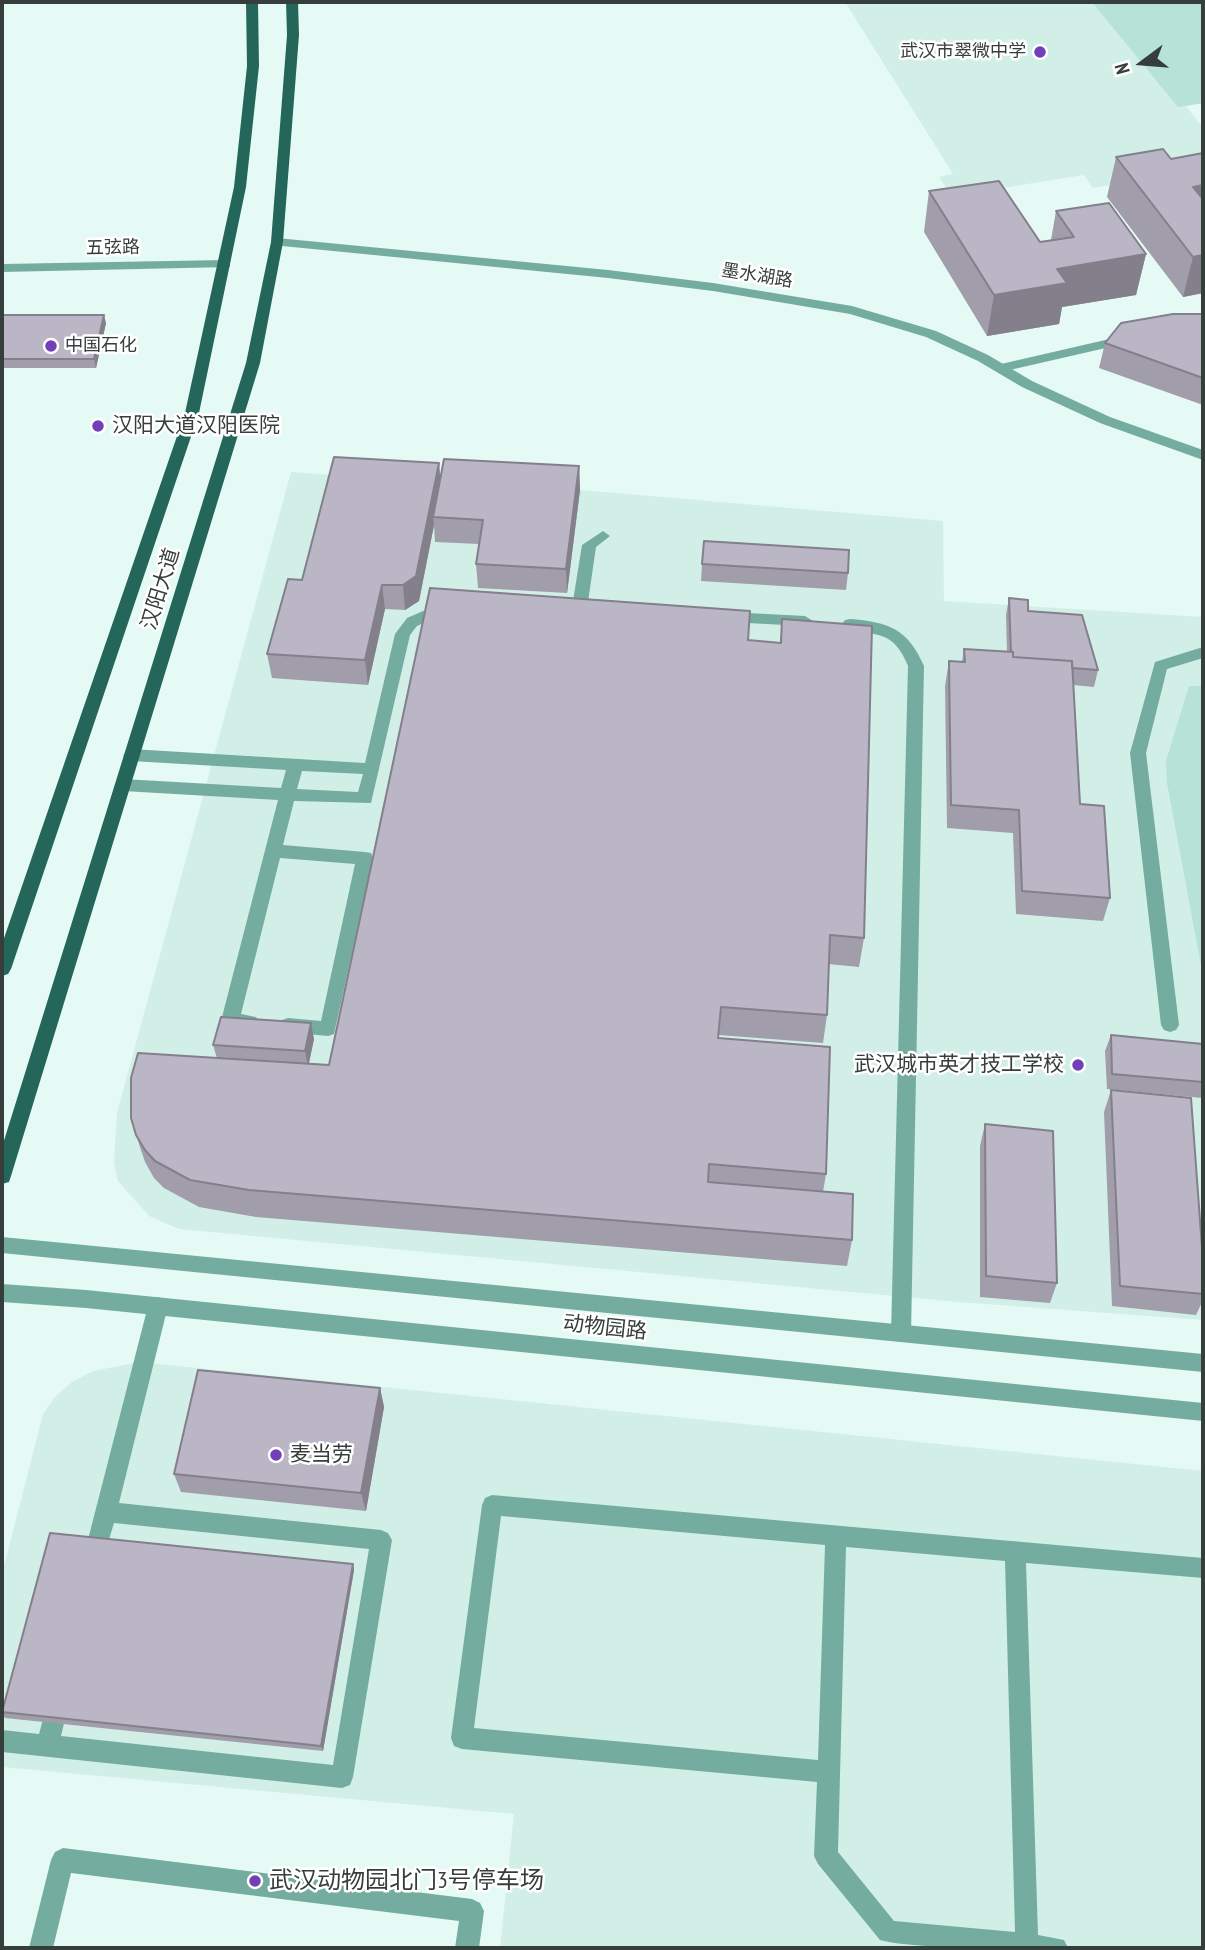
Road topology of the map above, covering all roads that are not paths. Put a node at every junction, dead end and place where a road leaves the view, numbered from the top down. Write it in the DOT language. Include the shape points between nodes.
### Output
graph roads {
  1 [pos="252,2"];
  2 [pos="292,2"];
  3 [pos="277,242"];
  4 [pos="225,264"];
  5 [pos="2,268"];
  6 [pos="1139,336"];
  7 [pos="1001,369"];
  8 [pos="1203,455"];
  9 [pos="603,536"];
  10 [pos="463,603"];
  11 [pos="608,609"];
  12 [pos="705,615"];
  13 [pos="1203,652"];
  14 [pos="131,755"];
  15 [pos="295,765"];
  16 [pos="371,769"];
  17 [pos="123,785"];
  18 [pos="287,795"];
  19 [pos="273,851"];
  20 [pos="2,969"];
  21 [pos="1170,1025"];
  22 [pos="2,1176"];
  23 [pos="2,1245"];
  24 [pos="2,1293"];
  25 [pos="158,1306"];
  26 [pos="901,1333"];
  27 [pos="1203,1363"];
  28 [pos="1203,1412"];
  29 [pos="106,1513"];
  30 [pos="836,1535"];
  31 [pos="1015,1551"];
  32 [pos="1203,1568"];
  33 [pos="90,1577"];
  34 [pos="63,1681"];
  35 [pos="2,1741"];
  36 [pos="47,1746"];
  37 [pos="828,1772"];
  38 [pos="886,1940"];
  39 [pos="1027,1945"];
  40 [pos="41,1948"];
  41 [pos="467,1948"];
  42 [pos="1056,1948"];
  1 -- 4 [label="main road, 汉阳大道" via="253,66 240,187"];
  2 -- 3 [label="main road, 汉阳大道"];
  3 -- 7 [label="street, 墨水湖路" via="608,274 785,297 898,323"];
  3 -- 14 [label="main road, 汉阳大道" via="253,363"];
  4 -- 5 [label="street, 五弦路"];
  4 -- 20 [label="main road, 汉阳大道" via="192,414"];
  6 -- 7 [label="street"];
  7 -- 8 [label="street, 墨水湖路" via="1105,420"];
  9 -- 11 [label="street" via="589,545 574,607"];
  10 -- 16 [label="street" via="425,614 403,634"];
  12 -- 26 [label="street" via="876,627 906,643 916,666"];
  13 -- 21 [label="street" via="1160,666 1138,753"];
  14 -- 15 [label="street"];
  14 -- 17 [label="main road, 汉阳大道"];
  15 -- 16 [label="street"];
  15 -- 18 [label="street"];
  16 -- 18 [label="street" via="365,799"];
  17 -- 18 [label="street"];
  17 -- 22 [label="main road, 汉阳大道"];
  18 -- 19 [label="street"];
  19 -- 19 [label="street" via="230,1021 328,1029 365,858"];
  23 -- 26 [label="street, 动物园路"];
  24 -- 25 [label="street, 动物园路"];
  25 -- 28 [label="street, 动物园路"];
  25 -- 29 [label="street"];
  26 -- 27 [label="street, 动物园路"];
  29 -- 33 [label="street"];
  29 -- 36 [label="street" via="381,1540 342,1777"];
  30 -- 31 [label="street"];
  30 -- 37 [label="street"];
  30 -- 37 [label="street" via="492,1505 462,1738"];
  31 -- 32 [label="street"];
  31 -- 39 [label="street"];
  34 -- 36 [label="street"];
  35 -- 36 [label="street"];
  37 -- 38 [label="street" via="825,1856"];
  38 -- 39 [label="street"];
  39 -- 42 [label="street"];
  40 -- 41 [label="street" via="63,1860 472,1911"];
}
